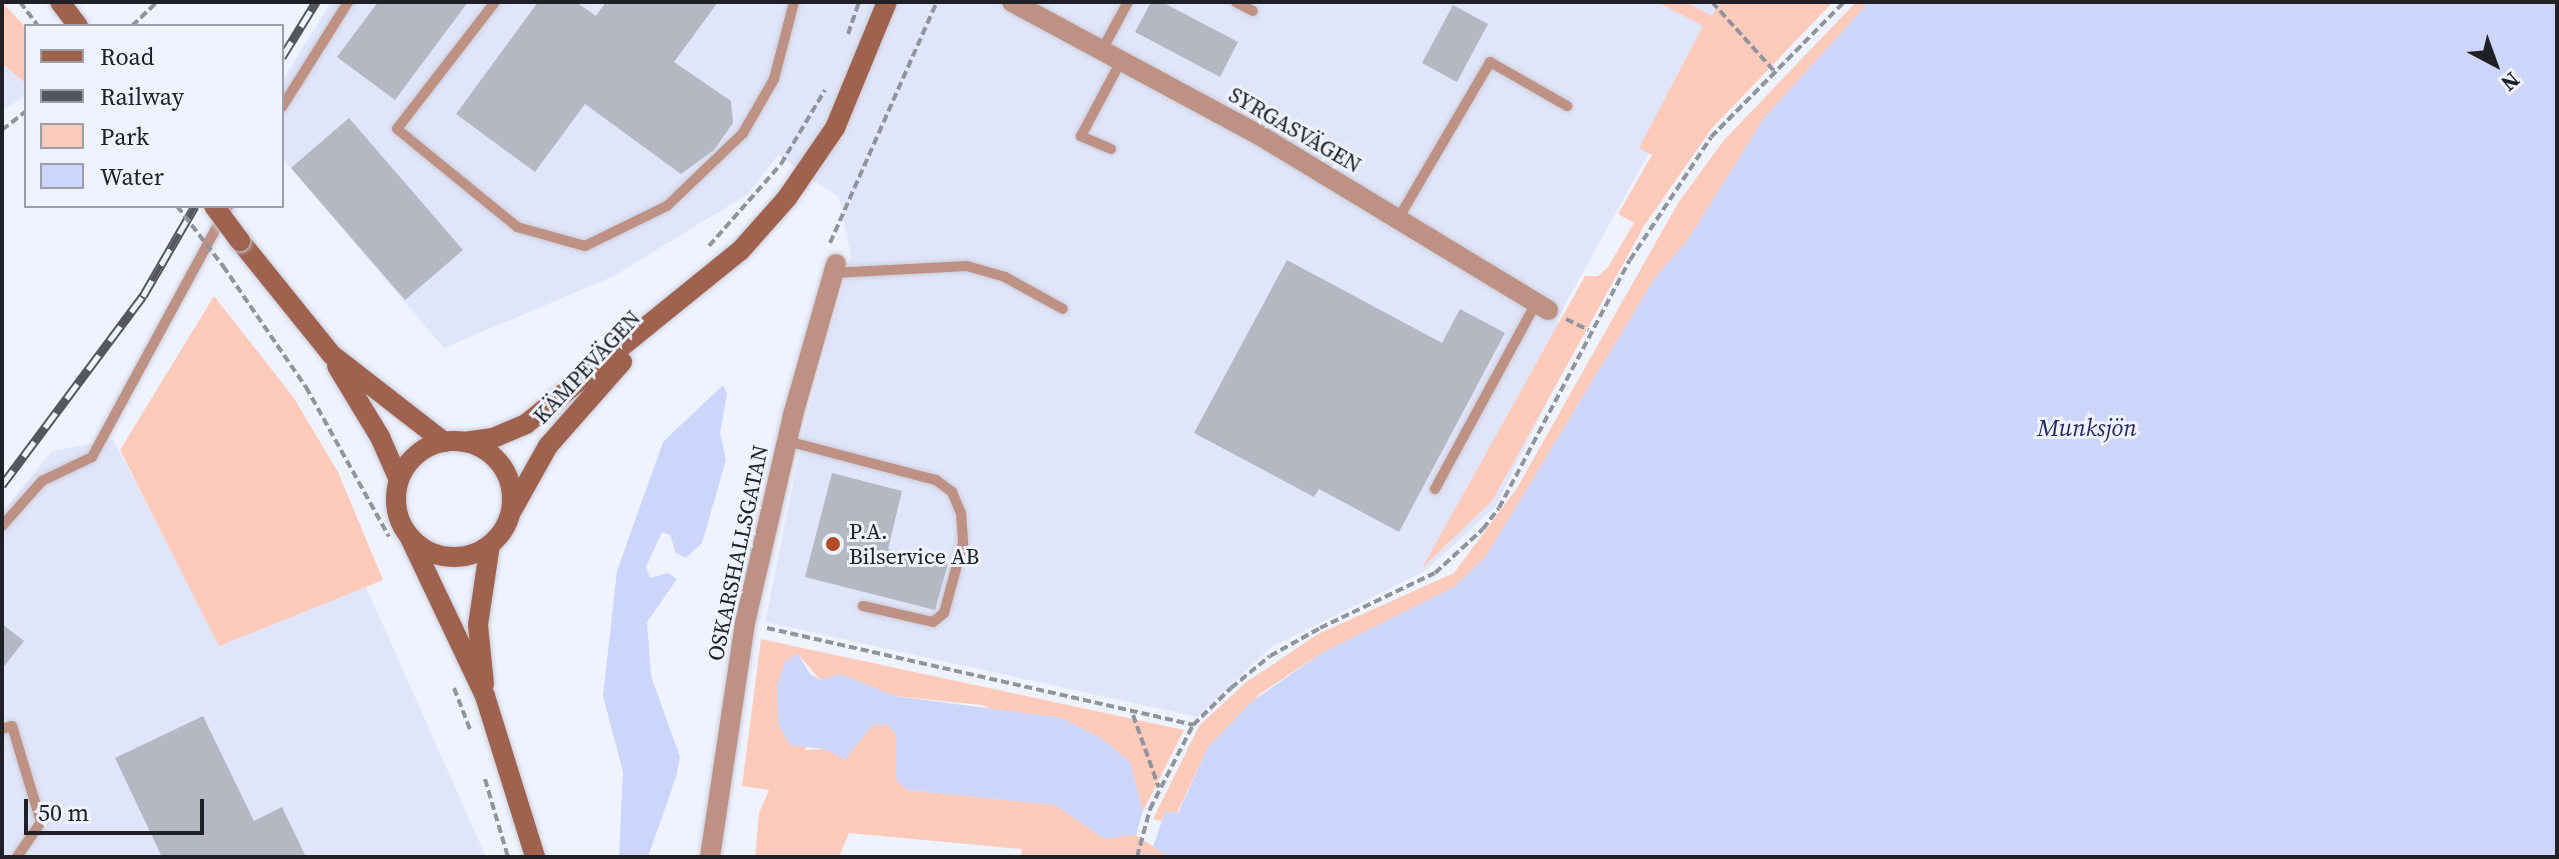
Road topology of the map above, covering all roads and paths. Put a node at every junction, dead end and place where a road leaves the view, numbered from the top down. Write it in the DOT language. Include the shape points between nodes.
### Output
graph roads {
  1 [pos="20,2"];
  2 [pos="60,2"];
  3 [pos="157,2"];
  4 [pos="348,2"];
  5 [pos="495,2"];
  6 [pos="794,2"];
  7 [pos="859,2"];
  8 [pos="887,2"];
  9 [pos="937,2"];
  10 [pos="1012,2"];
  11 [pos="1128,2"];
  12 [pos="1236,2"];
  13 [pos="1712,2"];
  14 [pos="1844,2"];
  15 [pos="1253,11"];
  16 [pos="36,24"];
  17 [pos="76,24"];
  18 [pos="134,24"];
  19 [pos="842,50"];
  20 [pos="1102,50"];
  21 [pos="1121,61"];
  22 [pos="1776,73"];
  23 [pos="831,79"];
  24 [pos="284,104"];
  25 [pos="1567,106"];
  26 [pos="24,113"];
  27 [pos="2,130"];
  28 [pos="1111,149"];
  29 [pos="179,208"];
  30 [pos="215,208"];
  31 [pos="227,208"];
  32 [pos="1398,219"];
  33 [pos="700,257"];
  34 [pos="834,268"];
  35 [pos="684,299"];
  36 [pos="1542,306"];
  37 [pos="1063,309"];
  38 [pos="332,355"];
  39 [pos="787,441"];
  40 [pos="454,442"];
  41 [pos="399,480"];
  42 [pos="1435,489"];
  43 [pos="510,514"];
  44 [pos="2,526"];
  45 [pos="401,540"];
  46 [pos="490,545"];
  47 [pos="863,606"];
  48 [pos="745,623"];
  49 [pos="449,673"];
  50 [pos="485,696"];
  51 [pos="1133,715"];
  52 [pos="1193,725"];
  53 [pos="2,729"];
  54 [pos="476,746"];
  55 [pos="484,776"];
  56 [pos="1159,790"];
  57 [pos="17,857"];
  58 [pos="508,857"];
  59 [pos="535,857"];
  60 [pos="710,857"];
  61 [pos="1137,857"];
  1 -- 16 [label="path"];
  2 -- 17 [label="main road"];
  3 -- 18 [label="path"];
  4 -- 24 [label="lane"];
  5 -- 6 [label="lane" via="397,129 517,227 585,246 667,206 743,133 774,79"];
  7 -- 19 [label="path"];
  8 -- 35 [label="main road, KÄMPEVÄGEN" via="827,140 787,198 740,251"];
  9 -- 34 [label="path" via="829,245"];
  10 -- 20 [label="street, SYRGASVÄGEN"];
  11 -- 20 [label="lane"];
  12 -- 15 [label="lane"];
  13 -- 22 [label="path"];
  14 -- 22 [label="path"];
  20 -- 21 [label="street, SYRGASVÄGEN"];
  21 -- 28 [label="lane" via="1081,136"];
  21 -- 32 [label="street, SYRGASVÄGEN" via="1259,135"];
  22 -- 52 [label="path" via="1711,137 1671,196 1589,330 1499,508 1474,539 1419,583 1270,656"];
  23 -- 33 [label="path" via="781,164"];
  25 -- 32 [label="lane" via="1490,62"];
  26 -- 27 [label="path"];
  29 -- 45 [label="path, bridge" via="306,387"];
  30 -- 38 [label="main road, bridge"];
  31 -- 44 [label="lane" via="92,457 42,481"];
  32 -- 36 [label="street, SYRGASVÄGEN"];
  34 -- 37 [label="lane" via="967,266 1005,277"];
  34 -- 39 [label="street, OSKARSHALLSGATAN"];
  35 -- 40 [label="main road, KÄMPEVÄGEN" via="526,424 493,438"];
  35 -- 43 [label="main road, KÄMPEVÄGEN" via="577,408 548,446"];
  36 -- 42 [label="lane"];
  38 -- 40 [label="main road"];
  38 -- 41 [label="main road"];
  39 -- 47 [label="lane" via="936,480 957,502 963,543 944,613 933,622"];
  39 -- 48 [label="street, OSKARSHALLSGATAN"];
  40 -- 41 [label="main road" via="419,453"];
  40 -- 43 [label="main road" via="497,460 507,476"];
  41 -- 45 [label="main road"];
  43 -- 46 [label="main road"];
  45 -- 46 [label="main road" via="457,558"];
  45 -- 50 [label="main road"];
  46 -- 50 [label="main road" via="478,625"];
  48 -- 51 [label="path"];
  48 -- 60 [label="street, OSKARSHALLSGATAN"];
  49 -- 54 [label="path"];
  50 -- 59 [label="main road"];
  51 -- 52 [label="path"];
  51 -- 56 [label="path"];
  52 -- 56 [label="path"];
  53 -- 57 [label="lane" via="12,726 40,813 40,828"];
  55 -- 58 [label="path"];
  56 -- 61 [label="path"];
}
